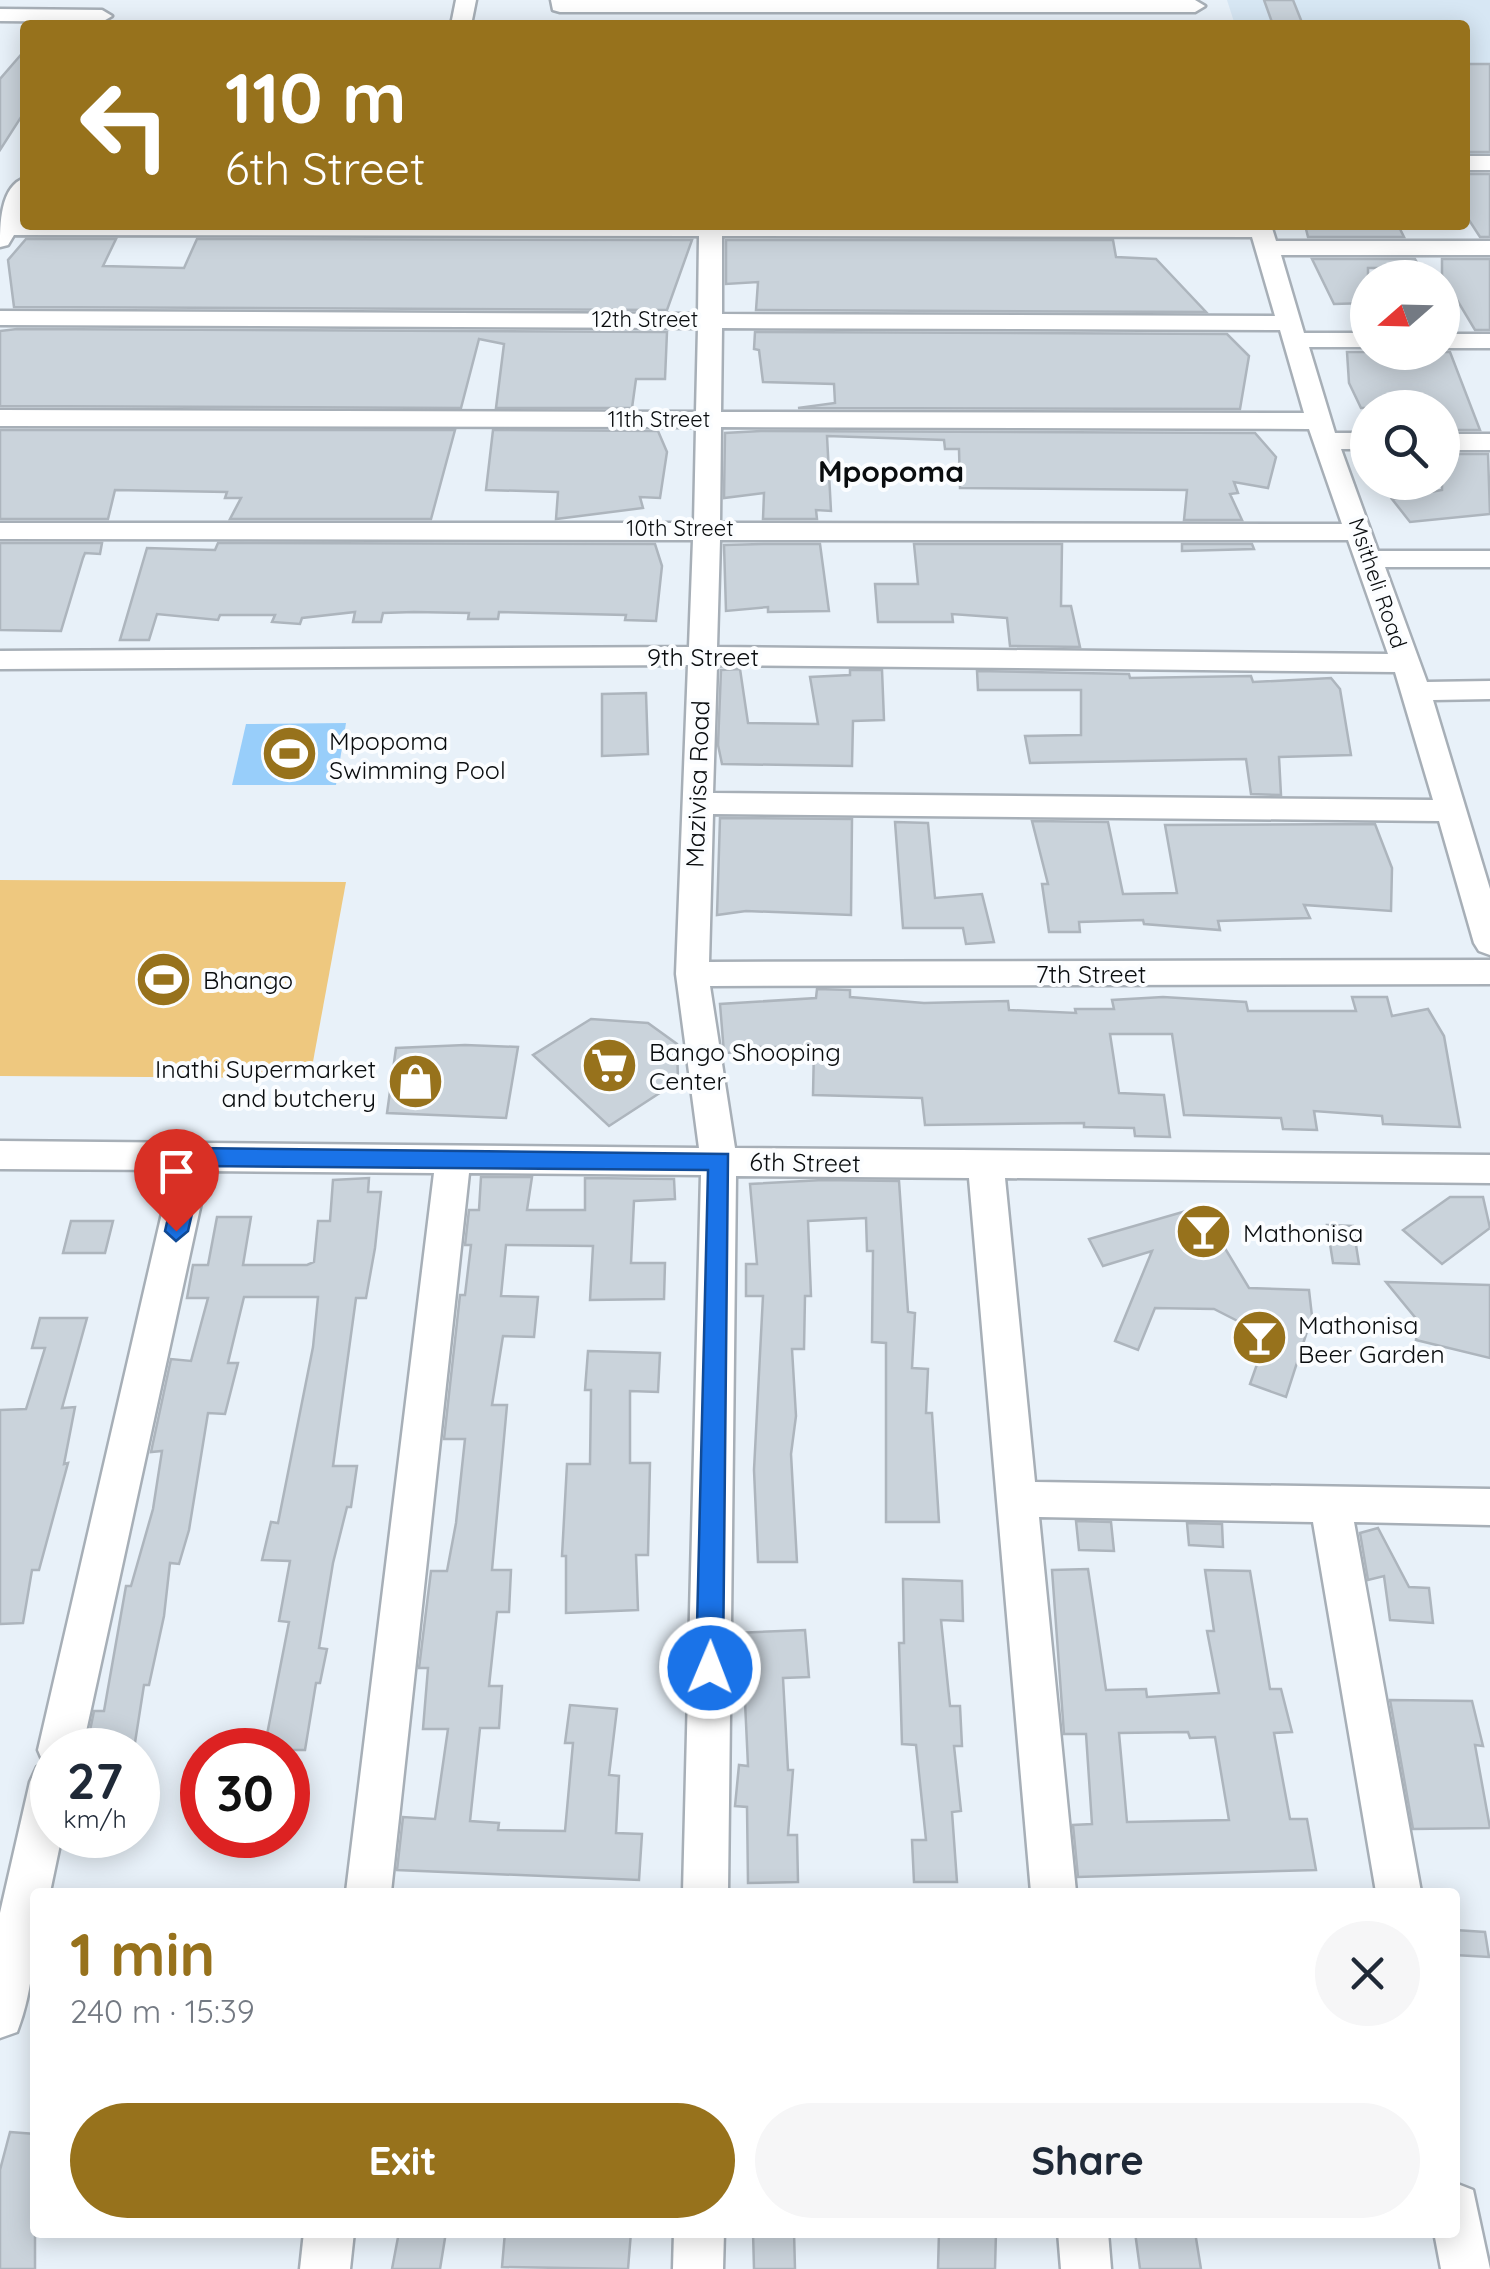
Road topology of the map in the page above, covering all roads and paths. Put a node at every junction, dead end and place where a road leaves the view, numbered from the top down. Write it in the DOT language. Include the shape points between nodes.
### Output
graph roads {
  1 [pos="560,0"];
  2 [pos="717,10"];
  3 [pos="1196,10"];
  4 [pos="103,14"];
  5 [pos="0,16"];
  6 [pos="20,196"];
  7 [pos="286,230"];
  8 [pos="711,230"];
  9 [pos="948,230"];
  10 [pos="2,232"];
  11 [pos="1263,234"];
  12 [pos="1490,248"];
  13 [pos="0,318"];
  14 [pos="708,319"];
  15 [pos="1292,331"];
  16 [pos="1350,338"];
  17 [pos="1460,341"];
  18 [pos="1490,341"];
  19 [pos="0,418"];
  20 [pos="706,419"];
  21 [pos="1322,431"];
  22 [pos="1350,437"];
  23 [pos="1460,442"];
  24 [pos="1490,442"];
  25 [pos="707,528"];
  26 [pos="0,531"];
  27 [pos="1361,532"];
  28 [pos="1371,559"];
  29 [pos="1490,559"];
  30 [pos="701,656"];
  31 [pos="0,660"];
  32 [pos="1405,662"];
  33 [pos="1416,690"];
  34 [pos="1490,690"];
  35 [pos="696,802"];
  36 [pos="1454,826"];
  37 [pos="1490,841"];
  38 [pos="1490,943"];
  39 [pos="1490,972"];
  40 [pos="692,974"];
  41 [pos="0,1155"];
  42 [pos="193,1157"];
  43 [pos="452,1160"];
  44 [pos="720,1161"];
  45 [pos="986,1164"];
  46 [pos="1490,1169"];
  47 [pos="1020,1499"];
  48 [pos="1330,1502"];
  49 [pos="1490,1507"];
  50 [pos="65,1728"];
  51 [pos="35,1858"];
  52 [pos="368,1888"];
  53 [pos="705,1888"];
  54 [pos="1054,1888"];
  55 [pos="1398,1888"];
  56 [pos="0,2015"];
  57 [pos="1460,2236"];
  58 [pos="328,2238"];
  59 [pos="699,2238"];
  60 [pos="1083,2238"];
  61 [pos="325,2269"];
  62 [pos="698,2269"];
  63 [pos="1086,2269"];
  64 [pos="1466,2269"];
  1 -- 2 [label="street" via="560,6"];
  2 -- 3 [label="street"];
  4 -- 5 [label="street"];
  6 -- 10 [label="street"];
  7 -- 10 [label="street"];
  8 -- 14 [label="street, Mazivisa Road"];
  9 -- 11 [label="street"];
  11 -- 12 [label="street"];
  11 -- 15 [label="street, Msitheli Road"];
  13 -- 14 [label="street, 12th Street"];
  14 -- 15 [label="street, 12th Street"];
  14 -- 20 [label="street, Mazivisa Road"];
  15 -- 16 [label="street, 12th Street"];
  15 -- 21 [label="street, Msitheli Road"];
  17 -- 18 [label="street"];
  19 -- 20 [label="street, 11th Street"];
  20 -- 21 [label="street, 11th Street"];
  20 -- 25 [label="street, Mazivisa Road"];
  21 -- 22 [label="street, 11th Street"];
  21 -- 27 [label="street, Msitheli Road"];
  23 -- 24 [label="street"];
  25 -- 26 [label="street, 10th Street"];
  25 -- 27 [label="street, 10th Street"];
  25 -- 30 [label="street, Mazivisa Road"];
  27 -- 28 [label="street, Msitheli Road"];
  28 -- 29 [label="street"];
  28 -- 32 [label="street, Msitheli Road"];
  30 -- 31 [label="street, 9th Street"];
  30 -- 32 [label="street, 9th Street"];
  30 -- 35 [label="street, Mazivisa Road"];
  32 -- 33 [label="street, Msitheli Road"];
  33 -- 34 [label="street"];
  33 -- 36 [label="street, Msitheli Road"];
  35 -- 36 [label="street"];
  35 -- 40 [label="street, Mazivisa Road"];
  36 -- 37 [label="street"];
  36 -- 38 [label="street, Msitheli Road"];
  39 -- 40 [label="street, 7th Street"];
  40 -- 44 [label="street, Mazivisa Road"];
  41 -- 42 [label="street, 6th Street"];
  42 -- 43 [label="street, 6th Street"];
  42 -- 50 [label="street"];
  43 -- 44 [label="street, 6th Street"];
  43 -- 52 [label="street"];
  44 -- 45 [label="street, 6th Street"];
  44 -- 53 [label="street, Mazivisa Road"];
  45 -- 46 [label="street, 6th Street"];
  45 -- 47 [label="street"];
  47 -- 48 [label="street"];
  47 -- 54 [label="street"];
  48 -- 49 [label="street"];
  48 -- 55 [label="street"];
  51 -- 56 [label="street"];
  57 -- 64 [label="street"];
  58 -- 61 [label="street"];
  59 -- 62 [label="street"];
  60 -- 63 [label="street"];
}
